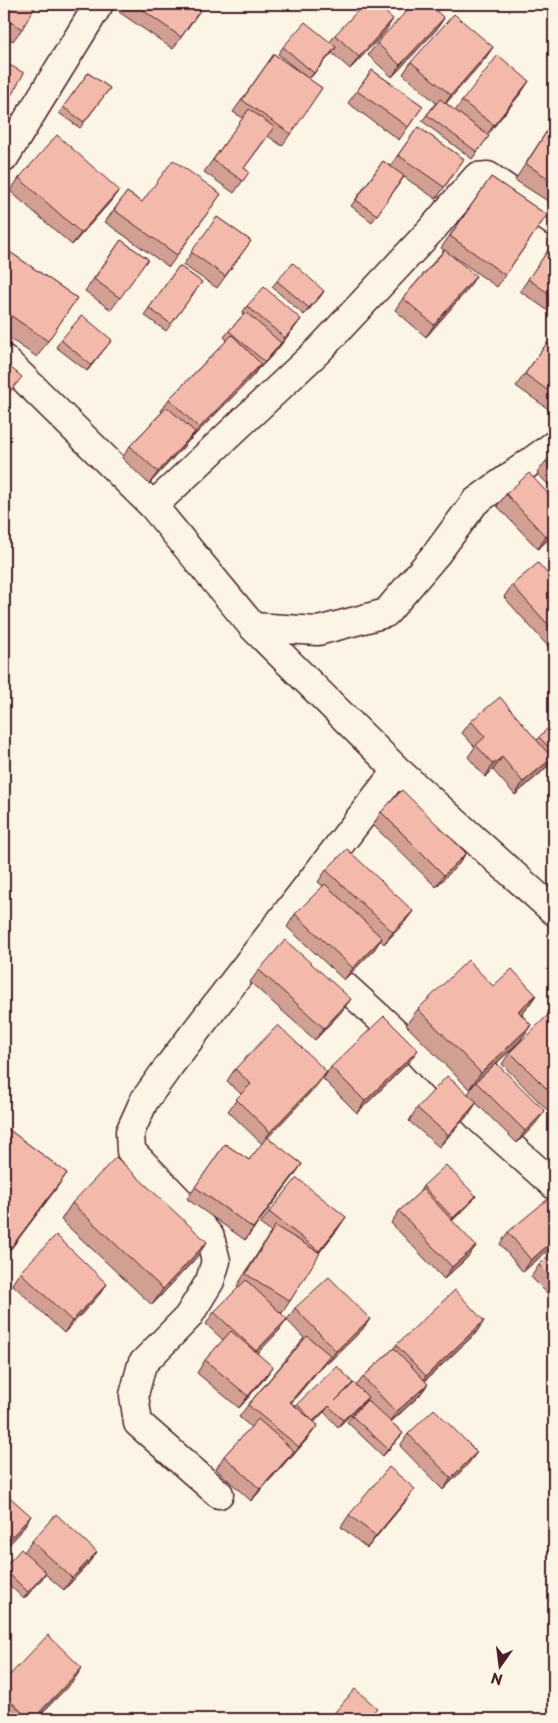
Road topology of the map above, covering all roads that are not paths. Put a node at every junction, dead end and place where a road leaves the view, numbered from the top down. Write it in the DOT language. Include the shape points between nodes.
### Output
graph roads {
  1 [pos="91,6"];
  2 [pos="4,158"];
  3 [pos="554,222"];
  4 [pos="4,359"];
  5 [pos="554,445"];
  6 [pos="153,506"];
  7 [pos="254,627"];
  8 [pos="397,770"];
  9 [pos="554,911"];
  10 [pos="277,926"];
  11 [pos="554,1185"];
  12 [pos="219,1494"];
  1 -- 2 [label="street"];
  3 -- 6 [label="street" via="488,176 477,177 320,349"];
  4 -- 6 [label="street"];
  5 -- 7 [label="street" via="475,502 386,613 318,631"];
  6 -- 7 [label="street"];
  7 -- 8 [label="street"];
  8 -- 9 [label="street"];
  8 -- 10 [label="street"];
  10 -- 11 [label="street" via="417,1052 482,1120"];
  10 -- 12 [label="street" via="144,1101 130,1132 132,1151 210,1237 216,1261 210,1282 188,1317 142,1364 134,1395 138,1423"];
}
